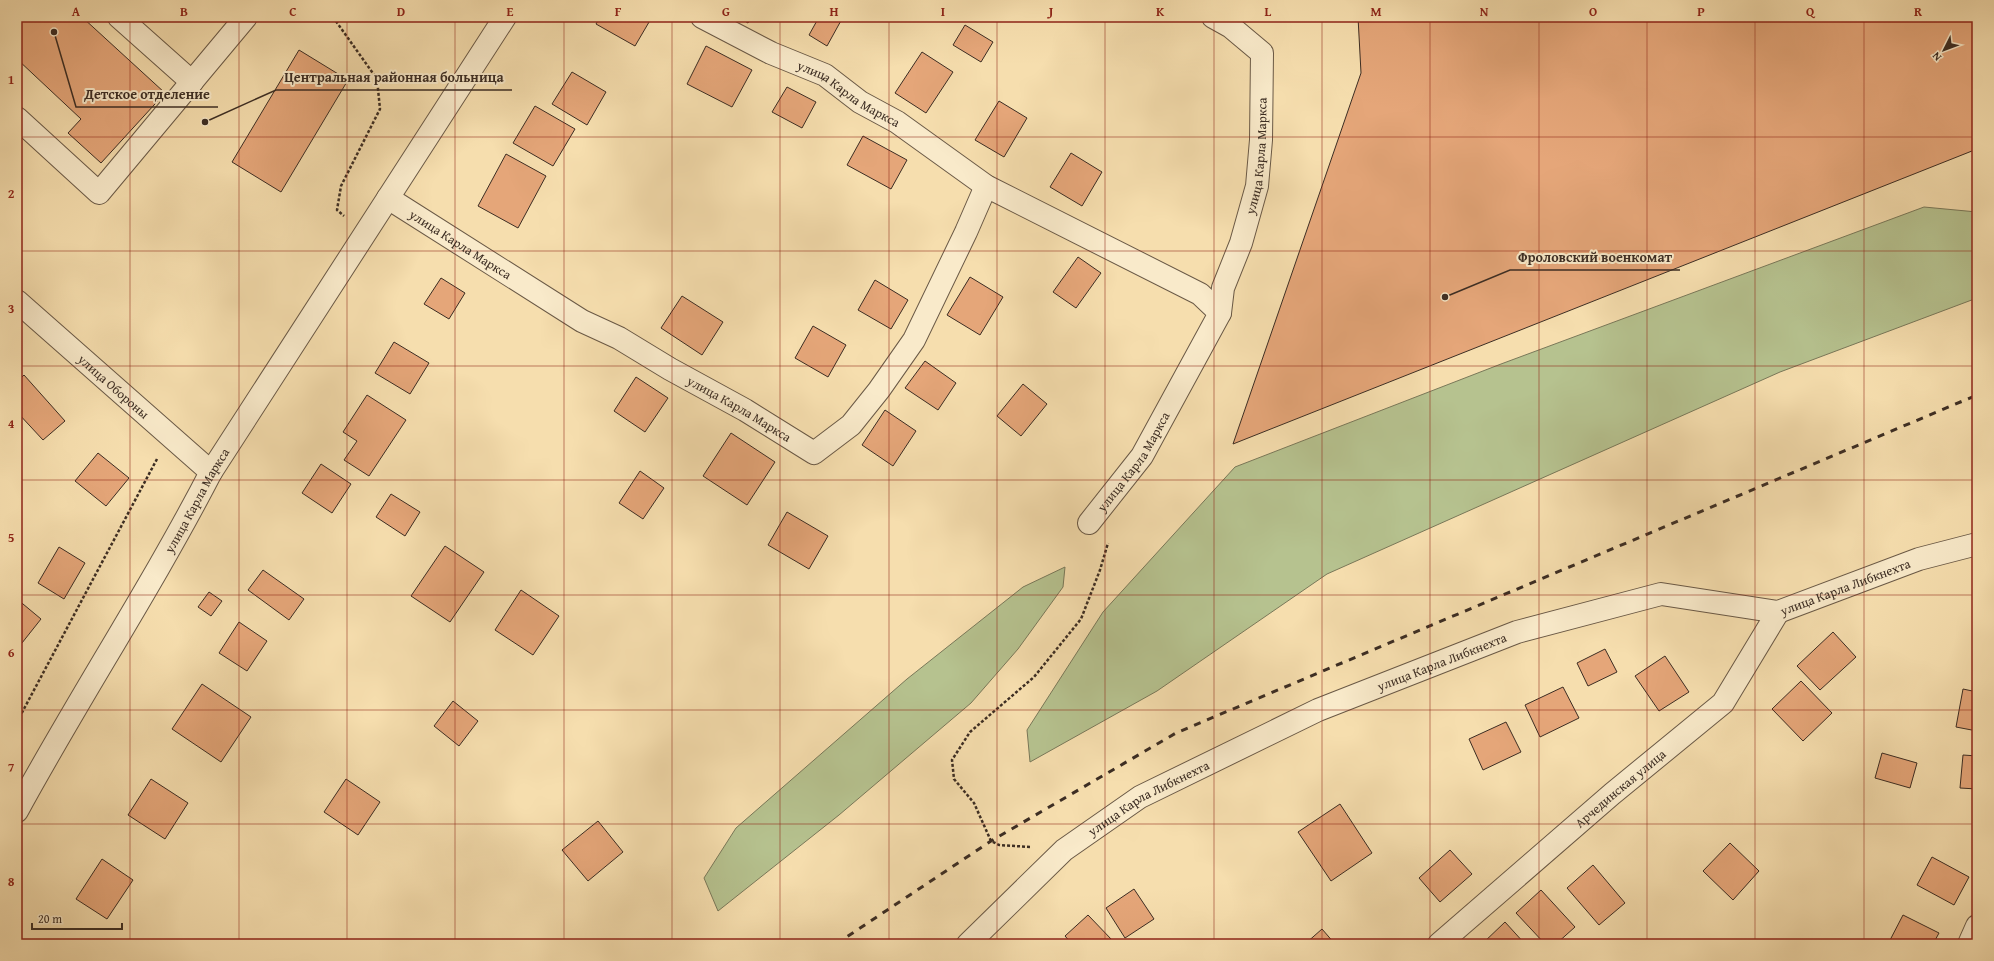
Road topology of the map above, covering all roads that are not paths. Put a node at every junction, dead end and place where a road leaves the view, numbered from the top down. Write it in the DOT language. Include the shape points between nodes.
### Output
graph roads {
  1 [pos="119,17"];
  2 [pos="246,17"];
  3 [pos="505,17"];
  4 [pos="702,17"];
  5 [pos="1213,17"];
  6 [pos="192,82"];
  7 [pos="17,118"];
  8 [pos="986,186"];
  9 [pos="388,198"];
  10 [pos="17,300"];
  11 [pos="1220,314"];
  12 [pos="211,472"];
  13 [pos="1089,523"];
  14 [pos="1977,544"];
  15 [pos="1778,612"];
  16 [pos="17,811"];
  17 [pos="1977,926"];
  18 [pos="968,944"];
  19 [pos="1439,944"];
  20 [pos="1970,944"];
  1 -- 6 [label="street"];
  2 -- 6 [label="street"];
  3 -- 9 [label="street, улица Карла Маркса"];
  4 -- 8 [label="street, улица Карла Маркса" via="771,52 825,75 860,102 898,122"];
  5 -- 11 [label="street, улица Карла Маркса" via="1231,27 1262,53 1261,140 1257,186 1241,243 1223,288"];
  6 -- 7 [label="street" via="99,193"];
  8 -- 9 [label="street, улица Карла Маркса" via="914,340 851,425 814,454 745,410 619,338 582,321"];
  8 -- 11 [label="street, улица Карла Маркса" via="1200,294"];
  9 -- 12 [label="street, улица Карла Маркса"];
  10 -- 12 [label="street, улица Обороны"];
  11 -- 13 [label="street, улица Карла Маркса" via="1142,456"];
  12 -- 16 [label="street, улица Карла Маркса" via="186,520"];
  14 -- 15 [label="street, улица Карла Либкнехта" via="1919,559"];
  15 -- 18 [label="street, улица Карла Либкнехта" via="1661,594 1517,632 1318,710 1140,797 1064,850"];
  15 -- 19 [label="street, Арчединская улица" via="1723,703"];
  17 -- 20 [label="street"];
}
